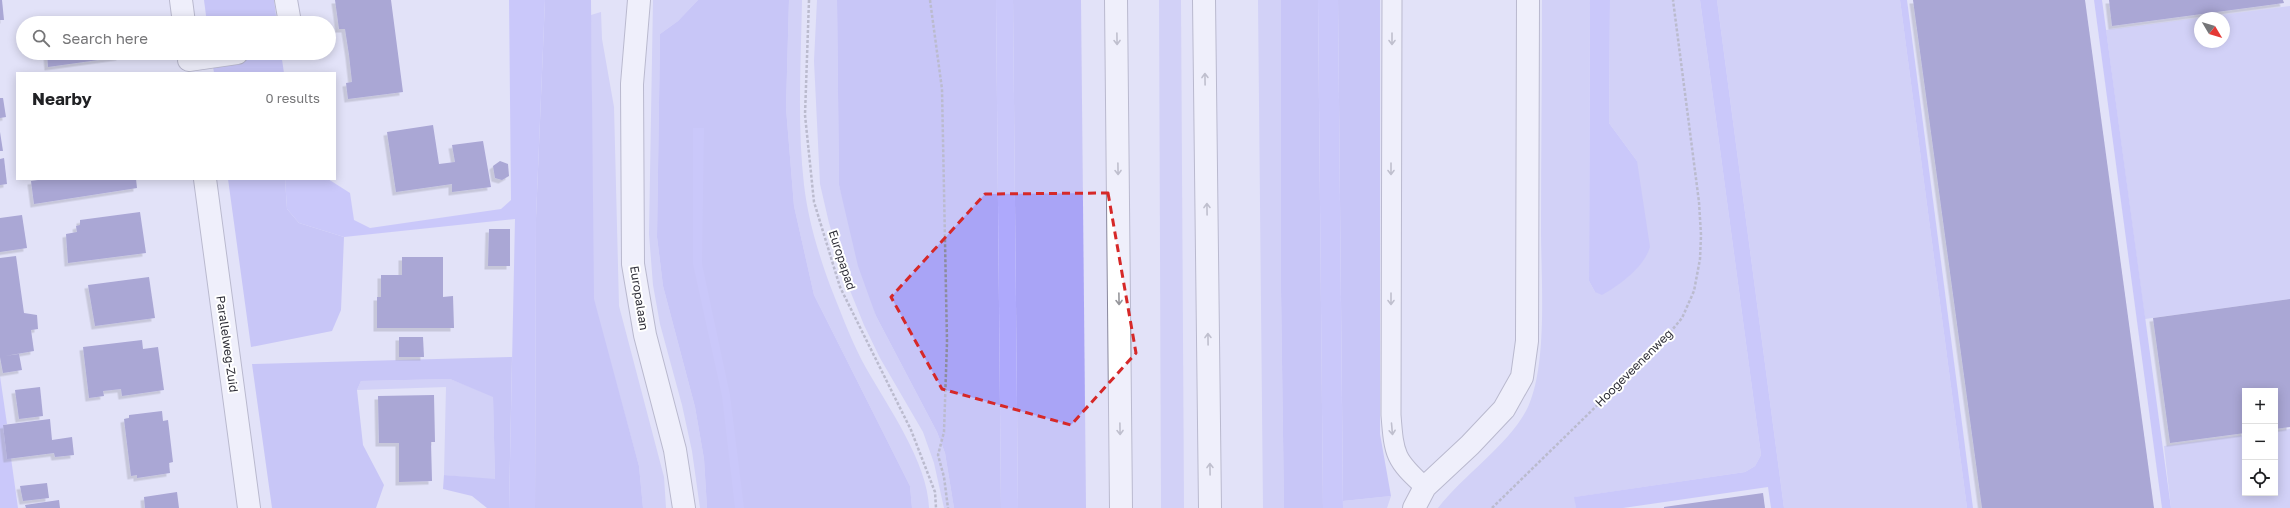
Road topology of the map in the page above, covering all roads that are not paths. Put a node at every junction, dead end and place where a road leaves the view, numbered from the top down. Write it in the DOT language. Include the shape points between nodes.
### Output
graph roads {
  1 [pos="181,0"];
  2 [pos="286,0"];
  3 [pos="624,0"];
  4 [pos="639,0"];
  5 [pos="1116,0"];
  6 [pos="1204,0"];
  7 [pos="1392,0"];
  8 [pos="1528,0"];
  9 [pos="183,16"];
  10 [pos="289,16"];
  11 [pos="200,60"];
  12 [pos="189,62"];
  13 [pos="632,84"];
  14 [pos="205,180"];
  15 [pos="1425,487"];
  16 [pos="248,508"];
  17 [pos="684,508"];
  18 [pos="1121,508"];
  19 [pos="1210,508"];
  20 [pos="1414,508"];
  1 -- 9 [label="main road"];
  2 -- 10 [label="main road"];
  3 -- 13 [label="main road, Europalaan"];
  4 -- 13 [label="main road, Europalaan"];
  5 -- 18 [label="main road, one-way"];
  19 -- 6 [label="main road, one-way"];
  7 -- 15 [label="lane, one-way" via="1393,449 1406,469"];
  8 -- 15 [label="main road" via="1527,341 1522,377 1504,410"];
  11 -- 12 [label="main road"];
  13 -- 17 [label="main road, Europalaan" via="633,264 645,335 675,450"];
  14 -- 16 [label="main road, Parallelweg-Zuid"];
  15 -- 20 [label="main road"];
}
